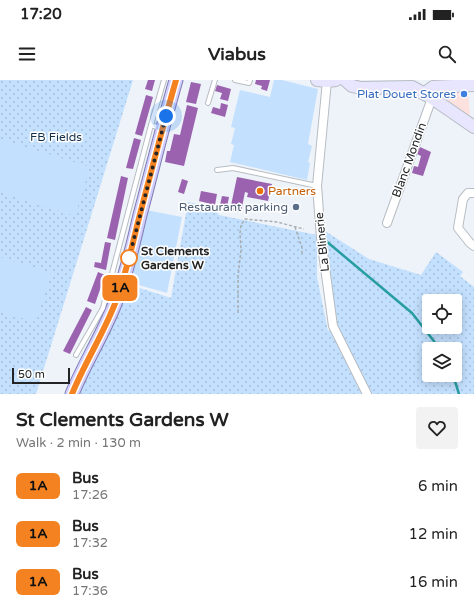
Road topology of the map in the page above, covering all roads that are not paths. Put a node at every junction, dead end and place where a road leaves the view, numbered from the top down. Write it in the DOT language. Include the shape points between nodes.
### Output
graph roads {
  1 [pos="164,80"];
  2 [pos="176,80"];
  3 [pos="215,80"];
  4 [pos="235,80"];
  5 [pos="250,80"];
  6 [pos="327,80"];
  7 [pos="345,80"];
  8 [pos="472,83"];
  9 [pos="428,95"];
  10 [pos="208,104"];
  11 [pos="157,127"];
  12 [pos="474,127"];
  13 [pos="217,170"];
  14 [pos="317,186"];
  15 [pos="474,193"];
  16 [pos="387,223"];
  17 [pos="130,230"];
  18 [pos="474,246"];
  19 [pos="76,356"];
  20 [pos="72,394"];
  21 [pos="367,394"];
  1 -- 11 [label="lane"];
  2 -- 11 [label="main road"];
  3 -- 10 [label="lane"];
  4 -- 5 [label="lane" via="249,83"];
  6 -- 14 [label="street, La Blinerie"];
  7 -- 9 [label="main road" via="352,86 361,88 412,87"];
  8 -- 9 [label="main road" via="433,87"];
  9 -- 12 [label="main road"];
  9 -- 16 [label="street, Blanc Mondin"];
  11 -- 17 [label="main road"];
  13 -- 14 [label="lane" via="233,168"];
  14 -- 21 [label="street, La Blinerie" via="320,238 333,326"];
  15 -- 18 [label="street" via="468,193 463,199 458,228"];
  17 -- 19 [label="lane" via="104,308"];
  17 -- 20 [label="main road" via="129,258 117,300"];
}
